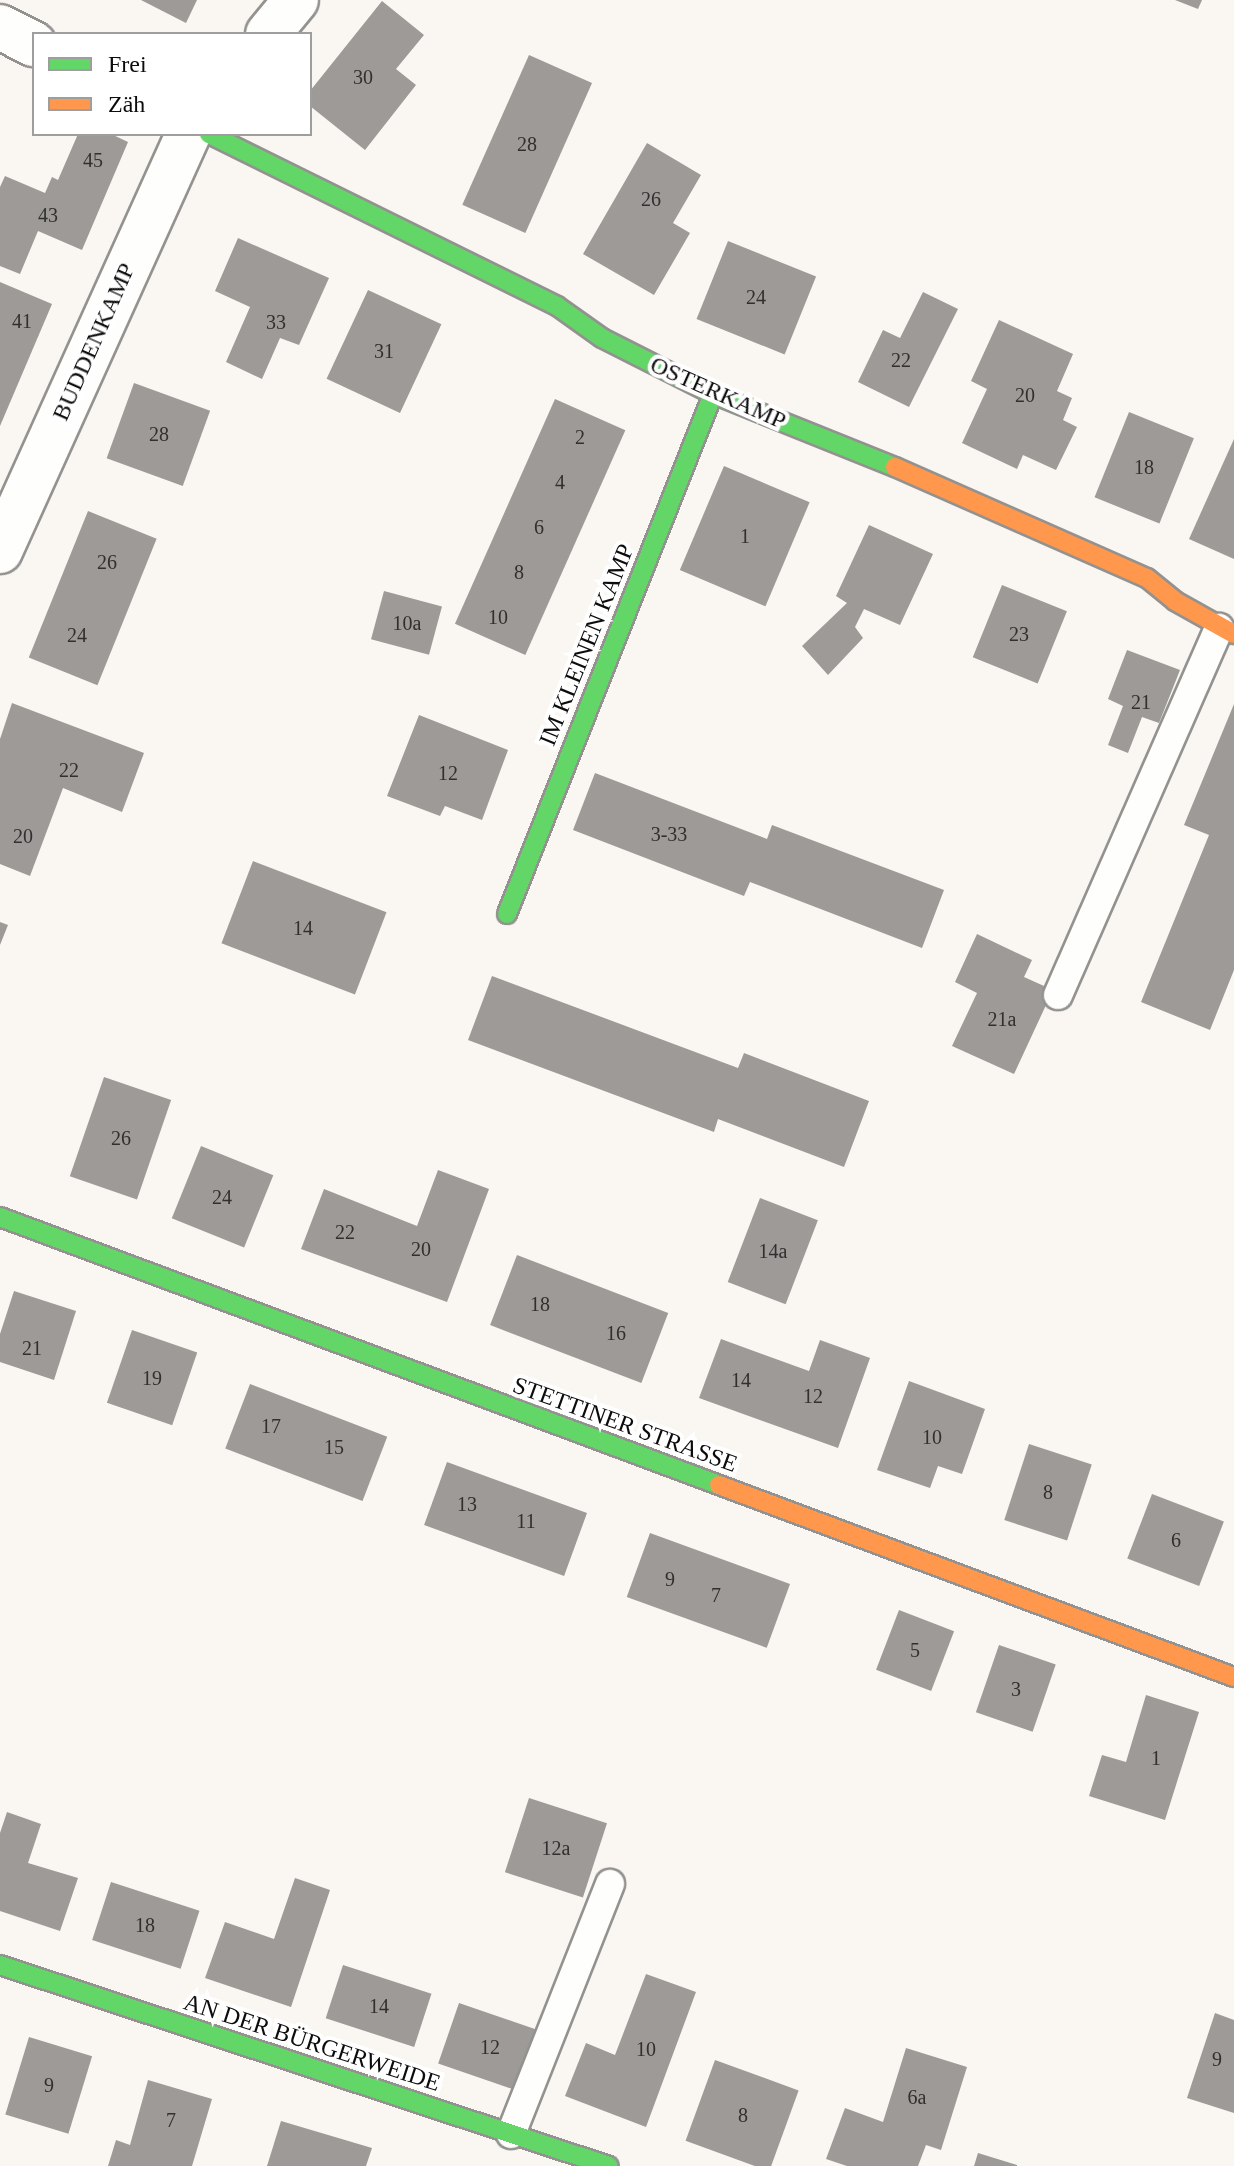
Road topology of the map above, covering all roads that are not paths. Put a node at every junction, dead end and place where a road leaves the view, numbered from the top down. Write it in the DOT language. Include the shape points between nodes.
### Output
graph roads {
  1 [pos="296,0"];
  2 [pos="0,27"];
  3 [pos="270,32"];
  4 [pos="32,43"];
  5 [pos="187,136"];
  6 [pos="213,136"];
  7 [pos="713,394"];
  8 [pos="0,551"];
  9 [pos="1227,631"];
  10 [pos="507,914"];
  11 [pos="1058,995"];
  12 [pos="0,1217"];
  13 [pos="1234,1677"];
  14 [pos="610,1884"];
  15 [pos="0,1965"];
  16 [pos="511,2134"];
  17 [pos="609,2166"];
  1 -- 3 [label="street"];
  2 -- 4 [label="street"];
  5 -- 8 [label="street, BUDDENKAMP"];
  6 -- 7 [label="street, OSTERKAMP" via="557,306 602,338"];
  7 -- 9 [label="street, OSTERKAMP" via="967,496 1147,578"];
  7 -- 10 [label="street, IM KLEINEN KAMP"];
  9 -- 11 [label="lane"];
  12 -- 13 [label="street, STETTINER STRASSE"];
  14 -- 16 [label="lane"];
  15 -- 16 [label="street, AN DER BÜRGERWEIDE"];
  16 -- 17 [label="street, AN DER BÜRGERWEIDE"];
}
